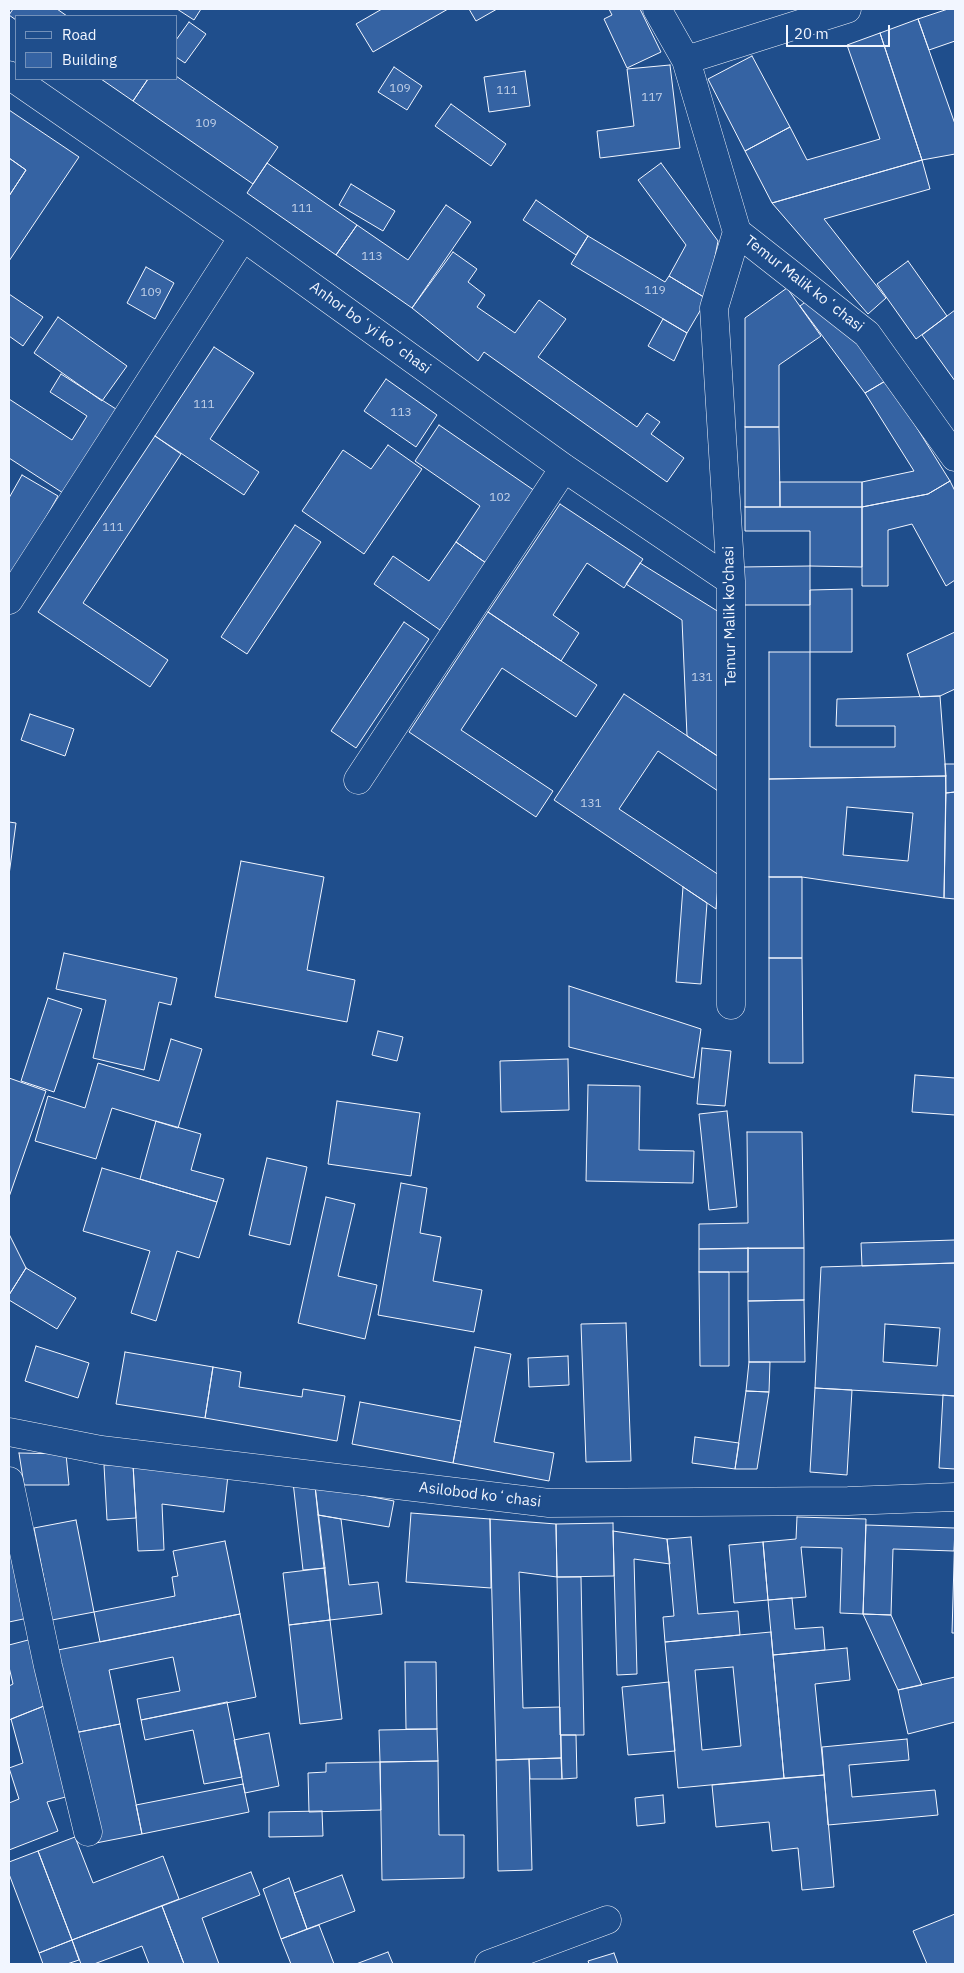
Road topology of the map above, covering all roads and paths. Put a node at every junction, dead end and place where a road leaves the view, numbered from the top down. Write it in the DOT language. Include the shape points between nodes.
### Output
graph roads {
  1 [pos="657,9"];
  2 [pos="847,9"];
  3 [pos="686,60"];
  4 [pos="16,80"];
  5 [pos="738,232"];
  6 [pos="243,236"];
  7 [pos="955,457"];
  8 [pos="564,468"];
  9 [pos="731,581"];
  10 [pos="9,600"];
  11 [pos="358,780"];
  12 [pos="731,1005"];
  13 [pos="9,1432"];
  14 [pos="9,1481"];
  15 [pos="955,1497"];
  16 [pos="88,1832"];
  17 [pos="607,1920"];
  18 [pos="489,1964"];
  1 -- 3 [label="street, Temur Malik koʻchasi"];
  2 -- 3 [label="street"];
  3 -- 5 [label="street, Temur Malik koʻchasi"];
  4 -- 6 [label="street, Anhor boʻyi koʻchasi"];
  5 -- 7 [label="street, Temur Malik koʻchasi" via="867,334"];
  5 -- 9 [label="street, Temur Malik ko'chasi" via="714,308"];
  6 -- 8 [label="street, Anhor boʻyi koʻchasi"];
  6 -- 10 [label="street"];
  8 -- 9 [label="street, Anhor boʻyi koʻchasi"];
  8 -- 11 [label="street"];
  9 -- 12 [label="street, Temur Malik ko'chasi"];
  13 -- 15 [label="street, Asilobod koʻchasi" via="101,1450 549,1503"];
  14 -- 16 [label="street" via="48,1666"];
  17 -- 18 [label="street"];
}
